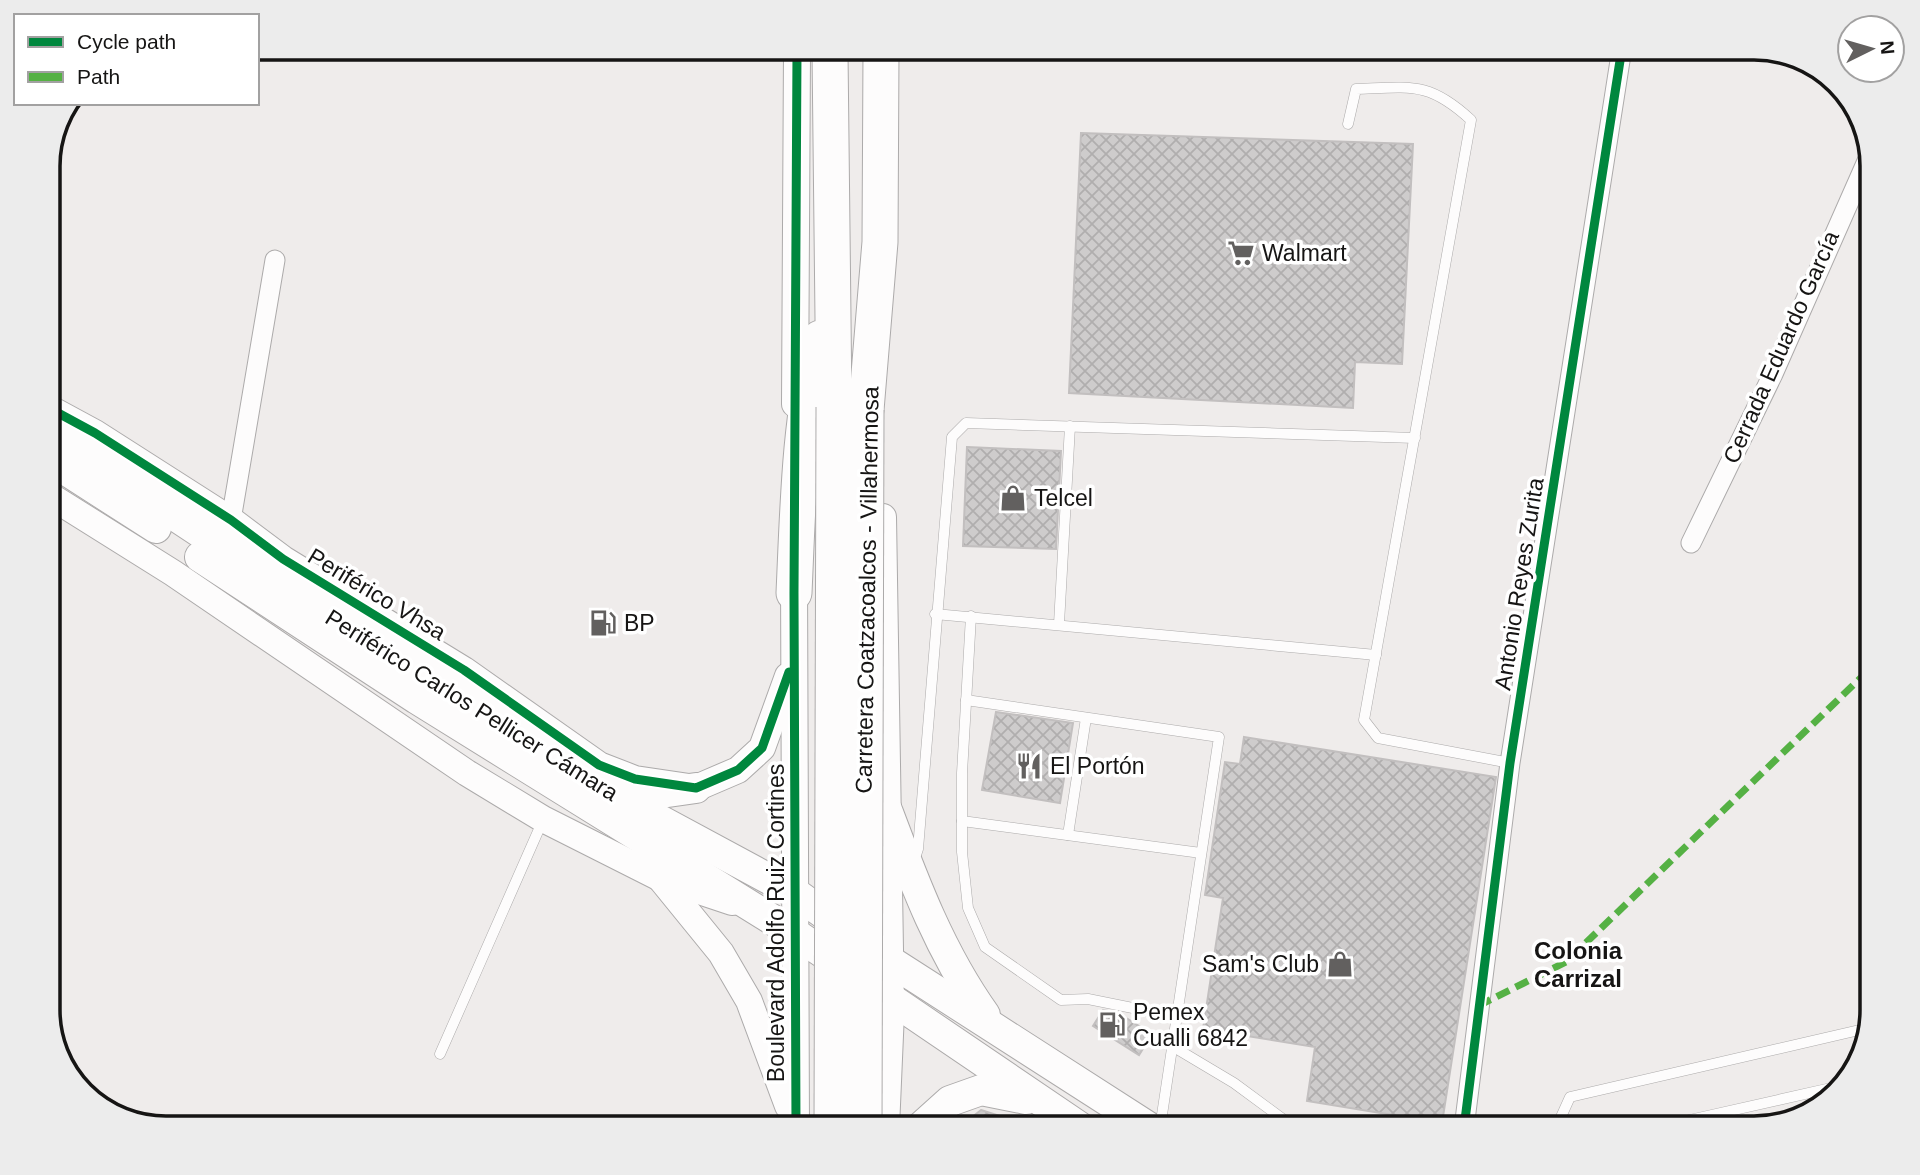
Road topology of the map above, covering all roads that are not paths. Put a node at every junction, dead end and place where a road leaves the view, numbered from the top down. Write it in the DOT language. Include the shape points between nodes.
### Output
graph roads {
  1 [pos="797,60"];
  2 [pos="830,60"];
  3 [pos="881,60"];
  4 [pos="1620,60"];
  5 [pos="1348,124"];
  6 [pos="1860,177"];
  7 [pos="880,242"];
  8 [pos="275,260"];
  9 [pos="831,294"];
  10 [pos="850,408"];
  11 [pos="60,414"];
  12 [pos="1070,426"];
  13 [pos="1415,438"];
  14 [pos="60,440"];
  15 [pos="60,466"];
  16 [pos="60,502"];
  17 [pos="231,520"];
  18 [pos="1690,542"];
  19 [pos="794,593"];
  20 [pos="935,614"];
  21 [pos="971,616"];
  22 [pos="1059,624"];
  23 [pos="1376,654"];
  24 [pos="794,658"];
  25 [pos="966,700"];
  26 [pos="1086,718"];
  27 [pos="1510,763"];
  28 [pos="603,788"];
  29 [pos="696,788"];
  30 [pos="887,810"];
  31 [pos="543,819"];
  32 [pos="962,821"];
  33 [pos="1069,835"];
  34 [pos="642,838"];
  35 [pos="1201,853"];
  36 [pos="911,871"];
  37 [pos="660,878"];
  38 [pos="795,893"];
  39 [pos="751,908"];
  40 [pos="794,933"];
  41 [pos="890,961"];
  42 [pos="890,1001"];
  43 [pos="1177,1017"];
  44 [pos="993,1027"];
  45 [pos="1859,1030"];
  46 [pos="1172,1046"];
  47 [pos="440,1054"];
  48 [pos="1824,1090"];
  49 [pos="1039,1102"];
  50 [pos="792,1116"];
  51 [pos="796,1116"];
  52 [pos="832,1116"];
  53 [pos="864,1116"];
  54 [pos="886,1116"];
  55 [pos="933,1116"];
  56 [pos="1062,1116"];
  57 [pos="1131,1116"];
  58 [pos="1162,1116"];
  59 [pos="1279,1116"];
  60 [pos="1466,1116"];
  61 [pos="1561,1116"];
  62 [pos="1707,1116"];
  1 -- 19 [label="street, Boulevard Adolfo Ruiz Cortines"];
  2 -- 9 [label="highway, Carretera Coatzacoalcos - Villahermosa"];
  3 -- 7 [label="highway, Carretera Coatzacoalcos - Villahermosa"];
  4 -- 27 [label="street, Antonio Reyes Zurita"];
  5 -- 13 [label="lane" via="1356,89 1405,87 1448,99 1471,120"];
  6 -- 18 [label="street, Cerrada Eduardo García" via="1773,374"];
  7 -- 10 [label="highway, Carretera Coatzacoalcos - Villahermosa"];
  7 -- 30 [label="street"];
  8 -- 17 [label="street"];
  9 -- 10 [label="highway, Carretera Coatzacoalcos - Villahermosa"];
  9 -- 19 [label="highway" via="807,391"];
  10 -- 52 [label="highway, Carretera Coatzacoalcos - Villahermosa, bridge"];
  10 -- 53 [label="highway, Carretera Coatzacoalcos - Villahermosa, bridge"];
  11 -- 17 [label="street, Periférico Vhsa"];
  12 -- 13 [label="lane"];
  12 -- 20 [label="lane" via="966,423 952,438"];
  12 -- 22 [label="lane"];
  13 -- 23 [label="lane"];
  14 -- 28 [label="main road, Periférico Carlos Pellicer Cámara"];
  15 -- 34 [label="main road, Periférico Carlos Pellicer Cámara" via="417,699"];
  16 -- 31 [label="street"];
  17 -- 29 [label="street, Periférico Vhsa" via="283,559 464,670 599,765 635,779"];
  19 -- 24 [label="street, Boulevard Adolfo Ruiz Cortines"];
  20 -- 21 [label="lane"];
  20 -- 36 [label="lane" via="918,849"];
  21 -- 22 [label="lane"];
  21 -- 25 [label="lane"];
  22 -- 23 [label="lane"];
  23 -- 27 [label="lane" via="1364,720 1378,738"];
  24 -- 29 [label="street" via="762,748 738,770"];
  24 -- 38 [label="street, Boulevard Adolfo Ruiz Cortines"];
  25 -- 26 [label="lane"];
  25 -- 32 [label="lane"];
  26 -- 33 [label="lane"];
  26 -- 35 [label="lane" via="1219,737"];
  27 -- 60 [label="street, Antonio Reyes Zurita"];
  28 -- 29 [label="main road" via="647,795"];
  28 -- 38 [label="main road, Periférico Carlos Pellicer Cámara"];
  30 -- 36 [label="main road"];
  30 -- 41 [label="street"];
  31 -- 37 [label="street"];
  31 -- 47 [label="lane"];
  32 -- 33 [label="lane"];
  32 -- 43 [label="lane" via="968,908 985,947 1061,1000 1088,999"];
  33 -- 35 [label="lane"];
  34 -- 37 [label="main road"];
  34 -- 39 [label="main road, Periférico Carlos Pellicer Cámara"];
  35 -- 43 [label="lane"];
  36 -- 44 [label="main road" via="957,975"];
  37 -- 39 [label="street"];
  37 -- 50 [label="street" via="721,953 749,1001"];
  38 -- 40 [label="street, Boulevard Adolfo Ruiz Cortines"];
  38 -- 41 [label="main road, Periférico Carlos Pellicer Cámara"];
  39 -- 40 [label="main road, Periférico Carlos Pellicer Cámara"];
  40 -- 42 [label="main road, Periférico Carlos Pellicer Cámara"];
  40 -- 51 [label="street, Boulevard Adolfo Ruiz Cortines"];
  41 -- 42 [label="street"];
  41 -- 44 [label="main road, Periférico Carlos Pellicer Cámara"];
  42 -- 49 [label="main road, Periférico Carlos Pellicer Cámara"];
  42 -- 54 [label="street"];
  43 -- 46 [label="lane"];
  44 -- 57 [label="main road, Periférico Carlos Pellicer Cámara"];
  45 -- 61 [label="lane" via="1570,1097"];
  46 -- 58 [label="lane"];
  46 -- 59 [label="lane"];
  48 -- 62 [label="lane"];
  49 -- 55 [label="main road" via="981,1090 950,1101"];
  49 -- 56 [label="main road, Periférico Carlos Pellicer Cámara"];
}
